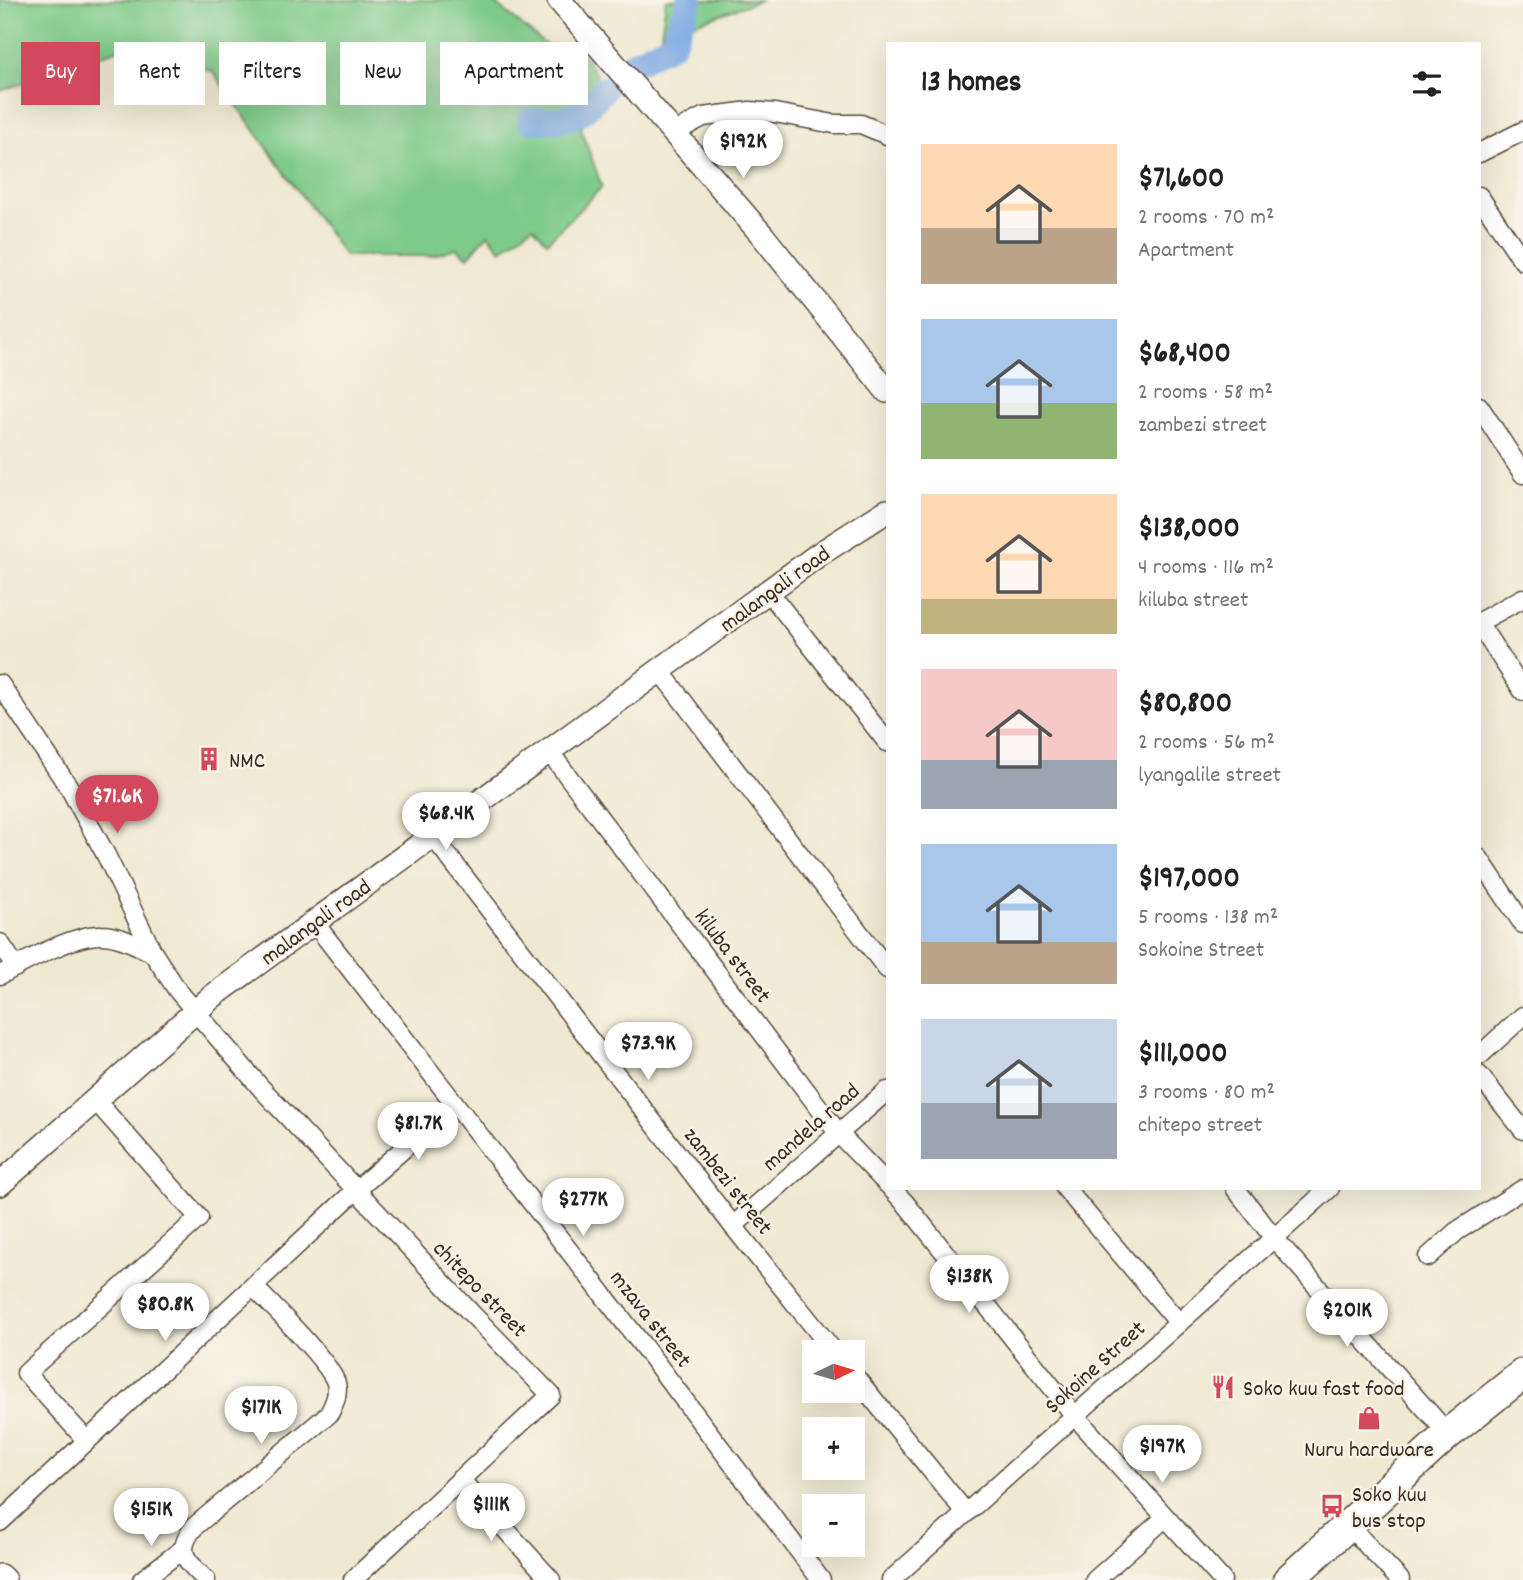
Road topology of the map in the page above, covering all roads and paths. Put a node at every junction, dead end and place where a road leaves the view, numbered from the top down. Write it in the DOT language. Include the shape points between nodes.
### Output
graph roads {
  1 [pos="559,0"];
  2 [pos="1523,131"];
  3 [pos="673,133"];
  4 [pos="886,135"];
  5 [pos="1481,152"];
  6 [pos="1481,199"];
  7 [pos="1523,261"];
  8 [pos="886,390"];
  9 [pos="1481,409"];
  10 [pos="1523,474"];
  11 [pos="886,512"];
  12 [pos="768,591"];
  13 [pos="1523,598"];
  14 [pos="1481,622"];
  15 [pos="1481,626"];
  16 [pos="660,671"];
  17 [pos="0,684"];
  18 [pos="1523,691"];
  19 [pos="886,741"];
  20 [pos="548,750"];
  21 [pos="432,835"];
  22 [pos="1481,861"];
  23 [pos="313,921"];
  24 [pos="1523,924"];
  25 [pos="0,943"];
  26 [pos="153,953"];
  27 [pos="886,968"];
  28 [pos="8,971"];
  29 [pos="195,1013"];
  30 [pos="1523,1016"];
  31 [pos="1481,1054"];
  32 [pos="1481,1078"];
  33 [pos="886,1092"];
  34 [pos="96,1101"];
  35 [pos="455,1104"];
  36 [pos="1523,1130"];
  37 [pos="839,1134"];
  38 [pos="886,1183"];
  39 [pos="0,1184"];
  40 [pos="1523,1189"];
  41 [pos="893,1190"];
  42 [pos="1067,1190"];
  43 [pos="1237,1190"];
  44 [pos="1328,1190"];
  45 [pos="355,1191"];
  46 [pos="733,1226"];
  47 [pos="1274,1238"];
  48 [pos="1428,1256"];
  49 [pos="254,1287"];
  50 [pos="1178,1323"];
  51 [pos="825,1340"];
  52 [pos="1523,1374"];
  53 [pos="865,1389"];
  54 [pos="1075,1416"];
  55 [pos="1448,1434"];
  56 [pos="87,1441"];
  57 [pos="460,1479"];
  58 [pos="966,1513"];
  59 [pos="1165,1518"];
  60 [pos="0,1522"];
  61 [pos="1348,1525"];
  62 [pos="183,1549"];
  63 [pos="0,1576"];
  64 [pos="355,1579"];
  65 [pos="4,1580"];
  66 [pos="142,1580"];
  67 [pos="206,1580"];
  68 [pos="551,1580"];
  69 [pos="821,1580"];
  70 [pos="891,1580"];
  71 [pos="1096,1580"];
  72 [pos="1222,1580"];
  73 [pos="1288,1580"];
  74 [pos="1400,1580"];
  1 -- 3 [label="street"];
  2 -- 5 [label="street"];
  3 -- 4 [label="street" via="703,117 750,111 861,124"];
  3 -- 8 [label="street" via="763,236"];
  6 -- 7 [label="street"];
  9 -- 10 [label="street"];
  11 -- 12 [label="street, malangali road"];
  12 -- 16 [label="street, malangali road"];
  12 -- 19 [label="street"];
  13 -- 14 [label="street"];
  15 -- 18 [label="street"];
  16 -- 20 [label="street, malangali road"];
  16 -- 27 [label="street"];
  17 -- 26 [label="street, chitepo street" via="70,789"];
  20 -- 21 [label="street, malangali road"];
  20 -- 37 [label="street, kiluba street"];
  21 -- 23 [label="street, malangali road"];
  21 -- 46 [label="street, zambezi street"];
  22 -- 24 [label="street"];
  23 -- 29 [label="street, malangali road"];
  23 -- 35 [label="street, mzava street"];
  25 -- 28 [label="street"];
  26 -- 28 [label="street" via="100,934 67,943"];
  26 -- 29 [label="street, chitepo street"];
  29 -- 34 [label="street, malangali road"];
  29 -- 45 [label="street, chitepo street"];
  30 -- 31 [label="street"];
  32 -- 36 [label="street"];
  33 -- 37 [label="street, mandela road"];
  34 -- 39 [label="street, malangali road"];
  34 -- 56 [label="street" via="199,1218 26,1373"];
  35 -- 45 [label="street"];
  35 -- 69 [label="street, mzava street"];
  37 -- 38 [label="street, kiluba street"];
  37 -- 46 [label="street, mandela road"];
  40 -- 48 [label="street" via="1457,1231"];
  41 -- 54 [label="street"];
  42 -- 50 [label="street"];
  43 -- 47 [label="street"];
  44 -- 47 [label="street, Sokoine Street"];
  45 -- 49 [label="street"];
  45 -- 57 [label="street, chitepo street" via="555,1398"];
  46 -- 51 [label="street, zambezi street"];
  47 -- 50 [label="street, Sokoine Street"];
  47 -- 55 [label="street"];
  49 -- 56 [label="street"];
  49 -- 62 [label="street" via="326,1365 336,1381 337,1396 329,1414 195,1526 184,1539"];
  50 -- 54 [label="street, Sokoine Street"];
  52 -- 55 [label="highway"];
  53 -- 58 [label="street"];
  54 -- 58 [label="street, Sokoine Street"];
  54 -- 59 [label="street"];
  55 -- 61 [label="highway"];
  56 -- 60 [label="street"];
  57 -- 64 [label="street, chitepo street"];
  57 -- 68 [label="street"];
  58 -- 70 [label="street, Sokoine Street"];
  59 -- 71 [label="street"];
  59 -- 72 [label="street"];
  61 -- 73 [label="highway"];
  61 -- 74 [label="street"];
  62 -- 66 [label="street"];
  62 -- 67 [label="street"];
  63 -- 65 [label="street"];
}
